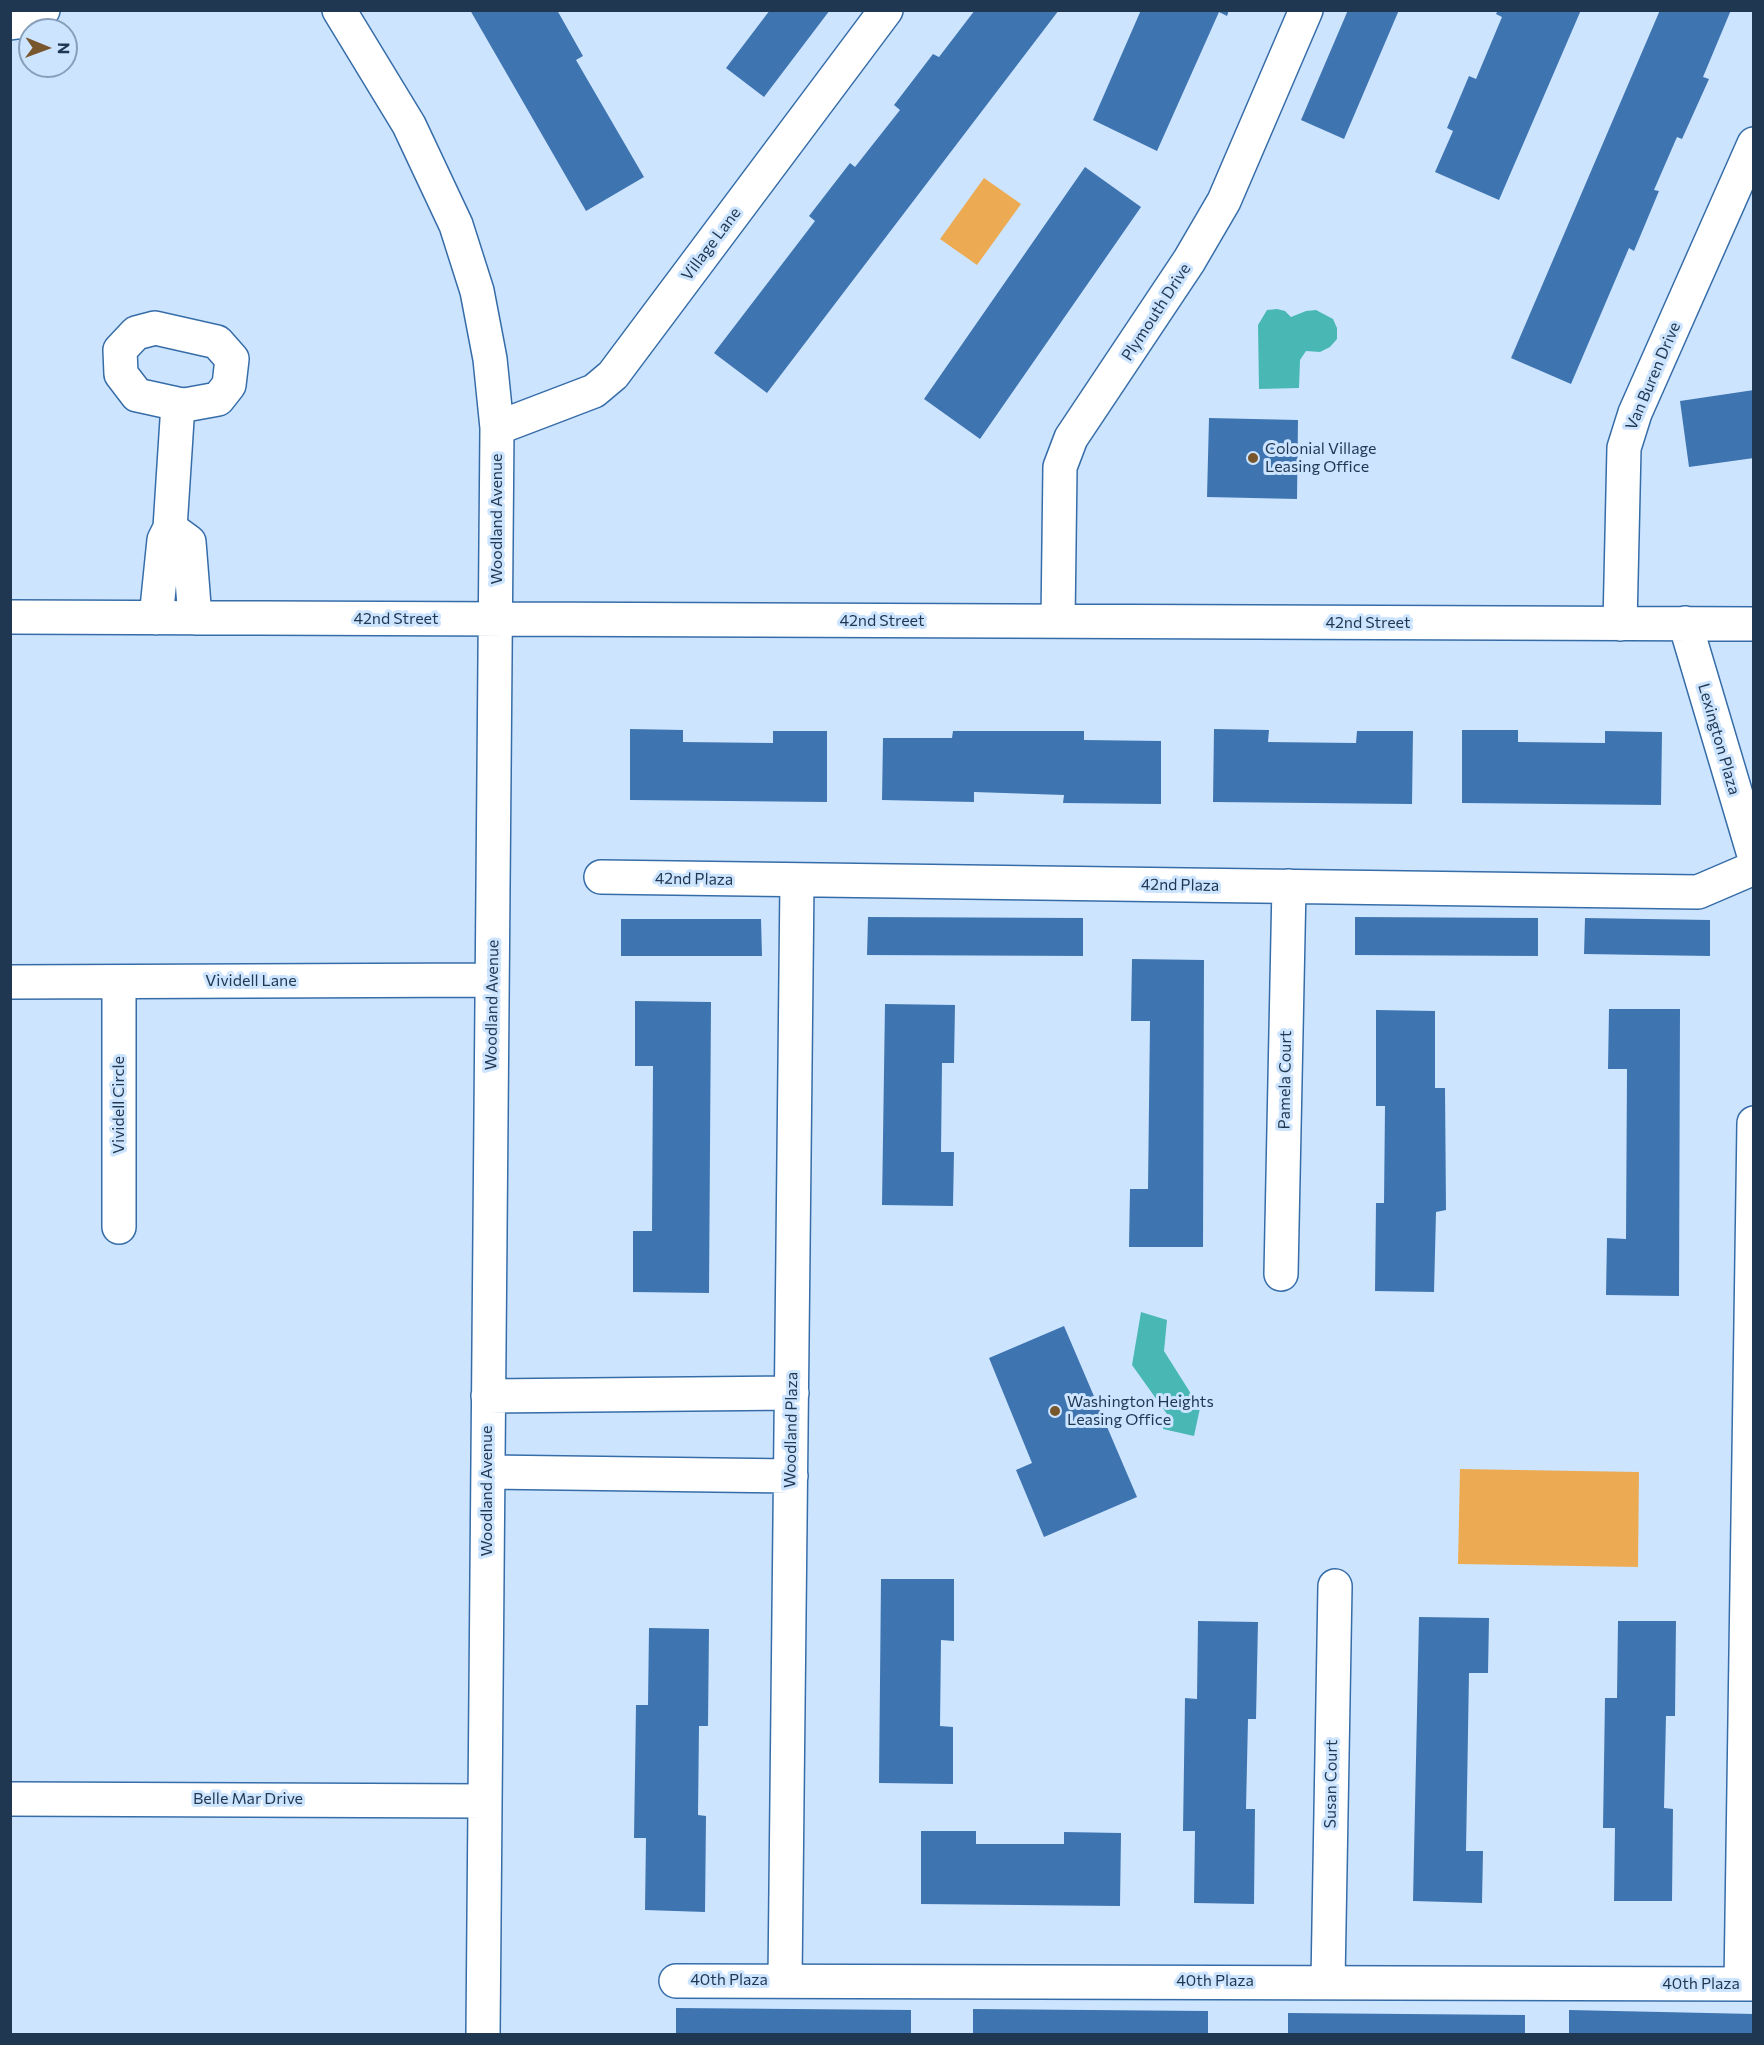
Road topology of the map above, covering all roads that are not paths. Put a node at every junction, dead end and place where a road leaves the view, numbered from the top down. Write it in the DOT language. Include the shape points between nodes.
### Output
graph roads {
  1 [pos="43,10"];
  2 [pos="339,10"];
  3 [pos="886,10"];
  4 [pos="1306,10"];
  5 [pos="10,23"];
  6 [pos="1754,144"];
  7 [pos="178,404"];
  8 [pos="497,428"];
  9 [pos="170,528"];
  10 [pos="10,617"];
  11 [pos="156,618"];
  12 [pos="195,618"];
  13 [pos="497,619"];
  14 [pos="1058,621"];
  15 [pos="1685,623"];
  16 [pos="1620,624"];
  17 [pos="1754,624"];
  18 [pos="1754,855"];
  19 [pos="1754,868"];
  20 [pos="601,877"];
  21 [pos="797,881"];
  22 [pos="1289,886"];
  23 [pos="492,980"];
  24 [pos="10,982"];
  25 [pos="119,982"];
  26 [pos="1754,1123"];
  27 [pos="119,1227"];
  28 [pos="1281,1274"];
  29 [pos="792,1393"];
  30 [pos="488,1396"];
  31 [pos="488,1472"];
  32 [pos="791,1476"];
  33 [pos="1335,1586"];
  34 [pos="10,1799"];
  35 [pos="485,1801"];
  36 [pos="785,1980"];
  37 [pos="676,1981"];
  38 [pos="1328,1981"];
  39 [pos="1747,1984"];
  40 [pos="483,2034"];
  1 -- 5 [label="street" via="26,21"];
  2 -- 8 [label="street, Woodland Avenue" via="408,125 456,225 477,291 490,359"];
  3 -- 8 [label="street, Village Lane" via="613,375 594,391"];
  4 -- 14 [label="street, Plymouth Drive" via="1224,201 1189,261 1071,438 1060,467"];
  6 -- 16 [label="street, Van Buren Drive" via="1635,413 1624,448"];
  7 -- 9 [label="street"];
  8 -- 13 [label="street, Woodland Avenue"];
  9 -- 11 [label="street" via="164,540"];
  9 -- 12 [label="street" via="189,542"];
  10 -- 11 [label="street, 42nd Street"];
  11 -- 12 [label="street, 42nd Street"];
  12 -- 13 [label="street, 42nd Street"];
  13 -- 14 [label="street, 42nd Street"];
  13 -- 23 [label="street, Woodland Avenue"];
  14 -- 16 [label="street, 42nd Street"];
  15 -- 16 [label="street, 42nd Street"];
  15 -- 17 [label="street, 42nd Street"];
  15 -- 18 [label="street, Lexington Plaza"];
  19 -- 22 [label="street, 42nd Plaza" via="1698,892"];
  20 -- 21 [label="street, 42nd Plaza"];
  21 -- 22 [label="street, 42nd Plaza"];
  21 -- 29 [label="street, Woodland Plaza"];
  22 -- 28 [label="street, Pamela Court"];
  23 -- 25 [label="street, Vividell Lane"];
  23 -- 30 [label="street, Woodland Avenue"];
  24 -- 25 [label="street, Vividell Lane"];
  25 -- 27 [label="street, Vividell Circle"];
  26 -- 39 [label="street"];
  29 -- 30 [label="street"];
  29 -- 32 [label="street, Woodland Plaza"];
  30 -- 31 [label="street, Woodland Avenue"];
  31 -- 32 [label="street"];
  31 -- 35 [label="street, Woodland Avenue"];
  32 -- 36 [label="street, Woodland Plaza"];
  33 -- 38 [label="street, Susan Court"];
  34 -- 35 [label="street, Belle Mar Drive"];
  35 -- 40 [label="street, Woodland Avenue"];
  36 -- 37 [label="street, 40th Plaza"];
  36 -- 38 [label="street, 40th Plaza"];
  38 -- 39 [label="street, 40th Plaza"];
}
